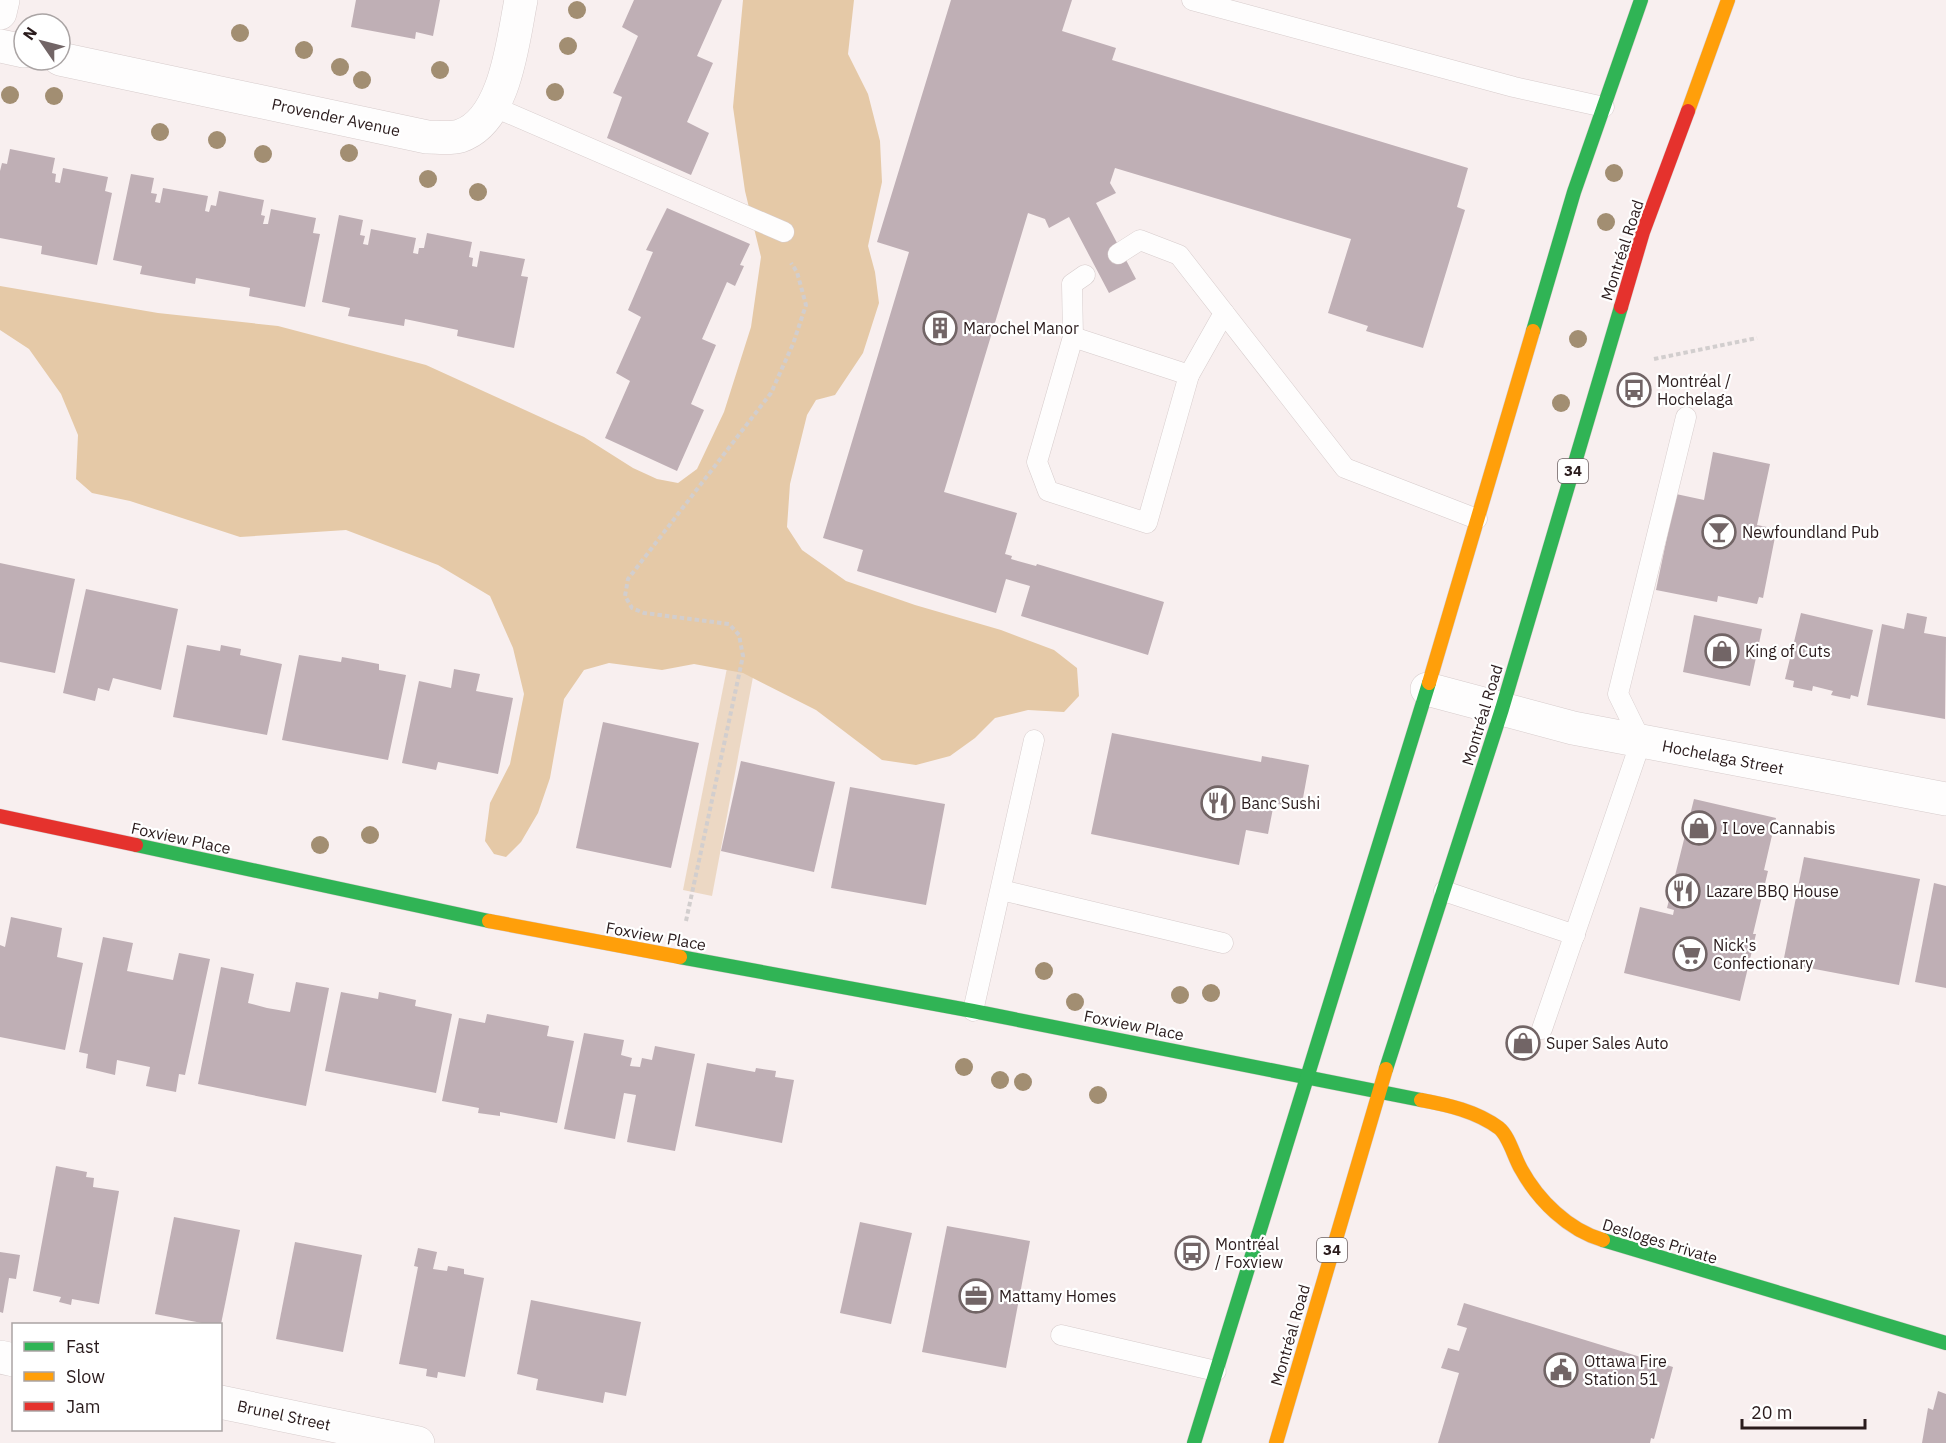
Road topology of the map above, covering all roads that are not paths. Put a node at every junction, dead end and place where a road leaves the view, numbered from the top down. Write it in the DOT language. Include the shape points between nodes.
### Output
graph roads {
  1 [pos="3,0"];
  2 [pos="521,0"];
  3 [pos="1192,0"];
  4 [pos="1641,0"];
  5 [pos="1728,0"];
  6 [pos="0,13"];
  7 [pos="72,62"];
  8 [pos="492,106"];
  9 [pos="1604,107"];
  10 [pos="784,232"];
  11 [pos="1118,254"];
  12 [pos="1085,275"];
  13 [pos="1224,314"];
  14 [pos="1072,337"];
  15 [pos="1189,375"];
  16 [pos="1686,417"];
  17 [pos="1477,519"];
  18 [pos="1427,689"];
  19 [pos="1502,709"];
  20 [pos="1034,740"];
  21 [pos="1641,741"];
  22 [pos="1946,799"];
  23 [pos="0,816"];
  24 [pos="1001,890"];
  25 [pos="1444,891"];
  26 [pos="1575,935"];
  27 [pos="1223,943"];
  28 [pos="973,1011"];
  29 [pos="1542,1029"];
  30 [pos="1309,1076"];
  31 [pos="1379,1090"];
  32 [pos="1061,1335"];
  33 [pos="1946,1343"];
  34 [pos="1216,1371"];
  35 [pos="222,1402"];
  36 [pos="418,1443"];
  37 [pos="1194,1443"];
  38 [pos="1276,1443"];
  1 -- 6 [label="street"];
  2 -- 8 [label="street, Provender Avenue" via="504,87"];
  3 -- 9 [label="lane" via="1514,87"];
  4 -- 9 [label="main road"];
  5 -- 19 [label="main road, Montréal Road / 34" via="1643,232"];
  7 -- 8 [label="street, Provender Avenue" via="427,137 460,136 483,121"];
  8 -- 10 [label="lane"];
  9 -- 17 [label="main road" via="1574,192"];
  11 -- 13 [label="lane" via="1140,240 1179,255"];
  12 -- 14 [label="lane" via="1072,284"];
  13 -- 15 [label="lane"];
  13 -- 17 [label="lane" via="1344,468"];
  14 -- 15 [label="lane"];
  14 -- 15 [label="lane" via="1037,462 1048,491 1148,523"];
  16 -- 21 [label="lane" via="1618,694"];
  17 -- 18 [label="main road"];
  18 -- 19 [label="street, Hochelaga Street"];
  18 -- 30 [label="main road"];
  19 -- 21 [label="street, Hochelaga Street"];
  19 -- 25 [label="main road, Montréal Road / 34"];
  20 -- 24 [label="lane"];
  21 -- 22 [label="street, Hochelaga Street"];
  21 -- 26 [label="lane"];
  23 -- 28 [label="main road, Foxview Place" via="477,919"];
  24 -- 27 [label="lane"];
  24 -- 28 [label="lane"];
  25 -- 26 [label="lane"];
  25 -- 31 [label="main road, Montréal Road / 34"];
  26 -- 29 [label="lane"];
  28 -- 30 [label="main road, Foxview Place"];
  30 -- 31 [label="main road, Foxview Place"];
  30 -- 34 [label="main road"];
  31 -- 33 [label="main road, Desloges Private" via="1458,1107 1500,1129 1522,1171 1562,1220 1591,1238"];
  31 -- 38 [label="main road, Montréal Road / 34"];
  32 -- 34 [label="lane"];
  34 -- 37 [label="main road"];
  35 -- 36 [label="street, Brunel Street"];
}
